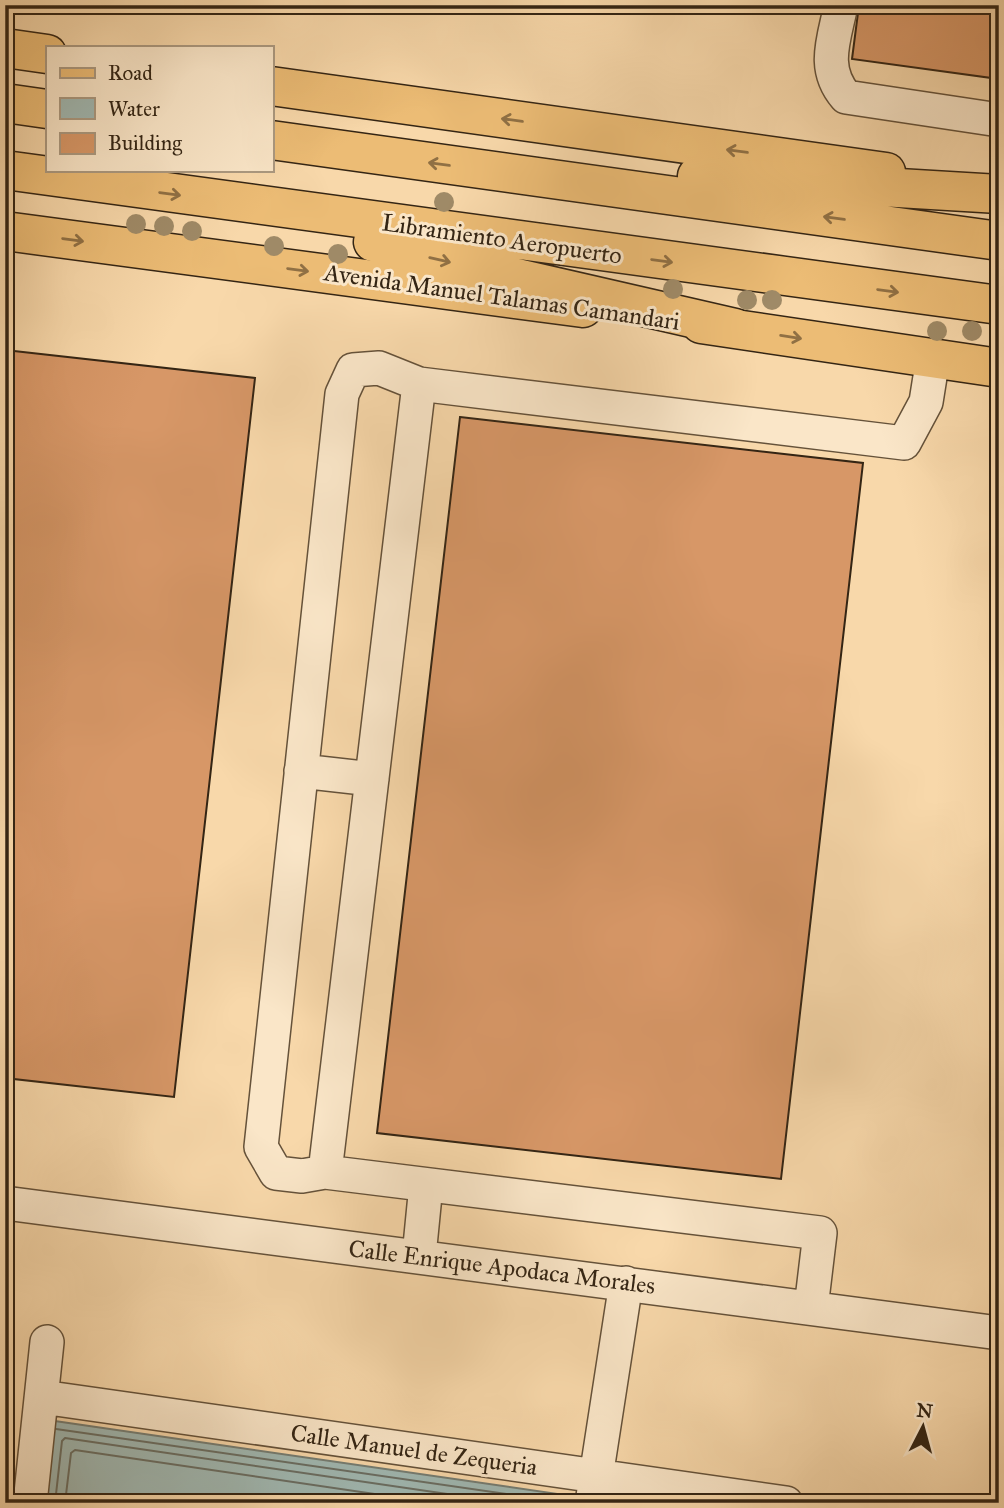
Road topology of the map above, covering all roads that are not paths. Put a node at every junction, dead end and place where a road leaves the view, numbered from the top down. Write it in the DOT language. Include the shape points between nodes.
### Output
graph roads {
  1 [pos="841,5"];
  2 [pos="5,48"];
  3 [pos="46,54"];
  4 [pos="273,86"];
  5 [pos="5,103"];
  6 [pos="46,109"];
  7 [pos="999,120"];
  8 [pos="273,140"];
  9 [pos="5,170"];
  10 [pos="495,172"];
  11 [pos="999,188"];
  12 [pos="999,194"];
  13 [pos="282,210"];
  14 [pos="5,231"];
  15 [pos="999,241"];
  16 [pos="999,305"];
  17 [pos="735,328"];
  18 [pos="933,358"];
  19 [pos="999,368"];
  20 [pos="419,384"];
  21 [pos="301,771"];
  22 [pos="372,779"];
  23 [pos="325,1172"];
  24 [pos="426,1185"];
  25 [pos="5,1203"];
  26 [pos="419,1256"];
  27 [pos="626,1283"];
  28 [pos="811,1308"];
  29 [pos="999,1334"];
  30 [pos="47,1342"];
  31 [pos="42,1397"];
  32 [pos="595,1489"];
  33 [pos="30,1503"];
  34 [pos="786,1503"];
  1 -- 7 [label="street" via="830,62 834,83 846,97"];
  2 -- 3 [label="main road"];
  11 -- 4 [label="main road, one-way"];
  5 -- 6 [label="main road"];
  10 -- 8 [label="main road, one-way"];
  9 -- 13 [label="main road, Libramiento Aeropuerto, one-way"];
  10 -- 12 [label="main road" via="642,173"];
  15 -- 10 [label="main road, one-way"];
  13 -- 16 [label="main road, Libramiento Aeropuerto, one-way"];
  13 -- 17 [label="main road, one-way" via="430,258"];
  14 -- 17 [label="main road, Avenida Manuel Talamas Camandari, one-way"];
  17 -- 18 [label="main road, Avenida Manuel Talamas Camandari, one-way"];
  18 -- 19 [label="main road, Avenida Manuel Talamas Camandari"];
  18 -- 20 [label="street" via="926,402 904,443"];
  20 -- 21 [label="street" via="379,368 353,370 342,394"];
  20 -- 22 [label="street"];
  21 -- 22 [label="street"];
  21 -- 23 [label="street" via="261,1147 276,1173 302,1177"];
  22 -- 23 [label="street"];
  23 -- 24 [label="street"];
  24 -- 26 [label="street"];
  24 -- 28 [label="street" via="820,1233"];
  25 -- 26 [label="street, Calle Enrique Apodaca Morales"];
  26 -- 27 [label="street, Calle Enrique Apodaca Morales"];
  27 -- 28 [label="street, Calle Enrique Apodaca Morales"];
  27 -- 32 [label="street"];
  28 -- 29 [label="street, Calle Enrique Apodaca Morales"];
  30 -- 31 [label="street"];
  31 -- 32 [label="street, Calle Manuel de Zequeria"];
  31 -- 33 [label="street"];
  32 -- 34 [label="street, Calle Manuel de Zequeria"];
}
